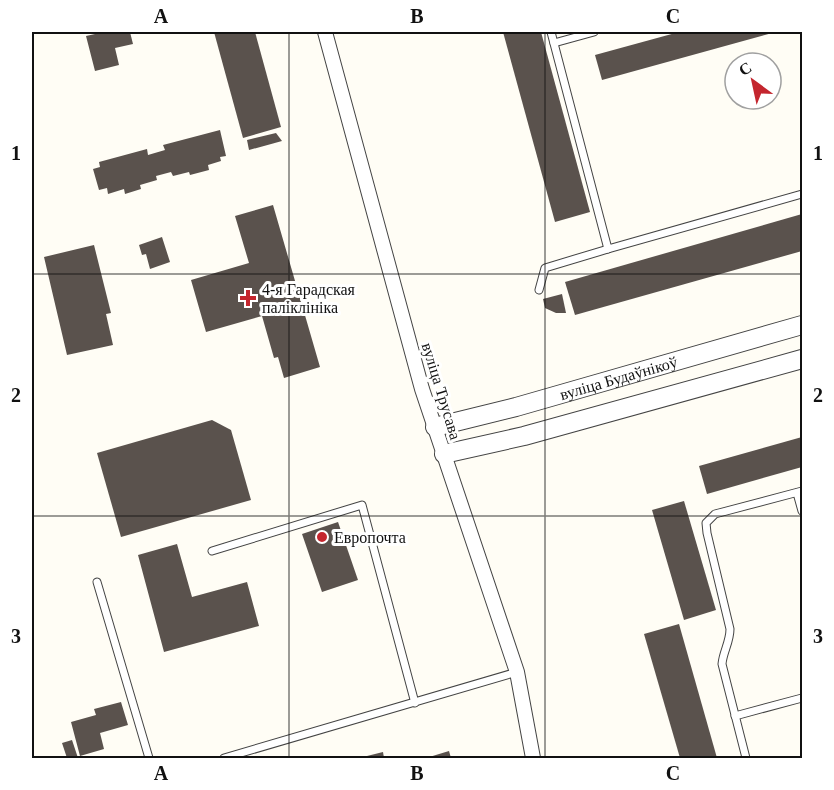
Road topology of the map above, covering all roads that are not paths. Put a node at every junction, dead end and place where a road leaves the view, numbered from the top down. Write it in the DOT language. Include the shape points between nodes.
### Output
graph roads {
  1 [pos="325,32"];
  2 [pos="551,32"];
  3 [pos="594,32"];
  4 [pos="554,43"];
  5 [pos="802,194"];
  6 [pos="608,249"];
  7 [pos="539,290"];
  8 [pos="802,325"];
  9 [pos="802,359"];
  10 [pos="435,427"];
  11 [pos="444,454"];
  12 [pos="800,492"];
  13 [pos="802,511"];
  14 [pos="212,550"];
  15 [pos="97,582"];
  16 [pos="517,672"];
  17 [pos="802,698"];
  18 [pos="415,703"];
  19 [pos="735,716"];
  20 [pos="149,759"];
  21 [pos="224,759"];
  22 [pos="533,759"];
  23 [pos="746,759"];
  1 -- 10 [label="street, вуліца Трусава"];
  2 -- 4 [label="lane"];
  3 -- 4 [label="lane"];
  4 -- 6 [label="lane"];
  5 -- 6 [label="lane"];
  6 -- 7 [label="lane" via="545,268"];
  8 -- 10 [label="street, вуліца Будаўнікоў"];
  9 -- 11 [label="street, вуліца Будаўнікоў" via="524,436"];
  10 -- 11 [label="street, вуліца Трусава"];
  11 -- 16 [label="street, вуліца Трусава"];
  12 -- 13 [label="lane"];
  12 -- 19 [label="lane" via="715,514 706,523 730,629 722,664"];
  14 -- 18 [label="lane" via="362,505"];
  15 -- 20 [label="lane"];
  16 -- 18 [label="lane"];
  16 -- 22 [label="street, вуліца Трусава"];
  17 -- 19 [label="lane"];
  18 -- 21 [label="lane"];
  19 -- 23 [label="lane"];
}
